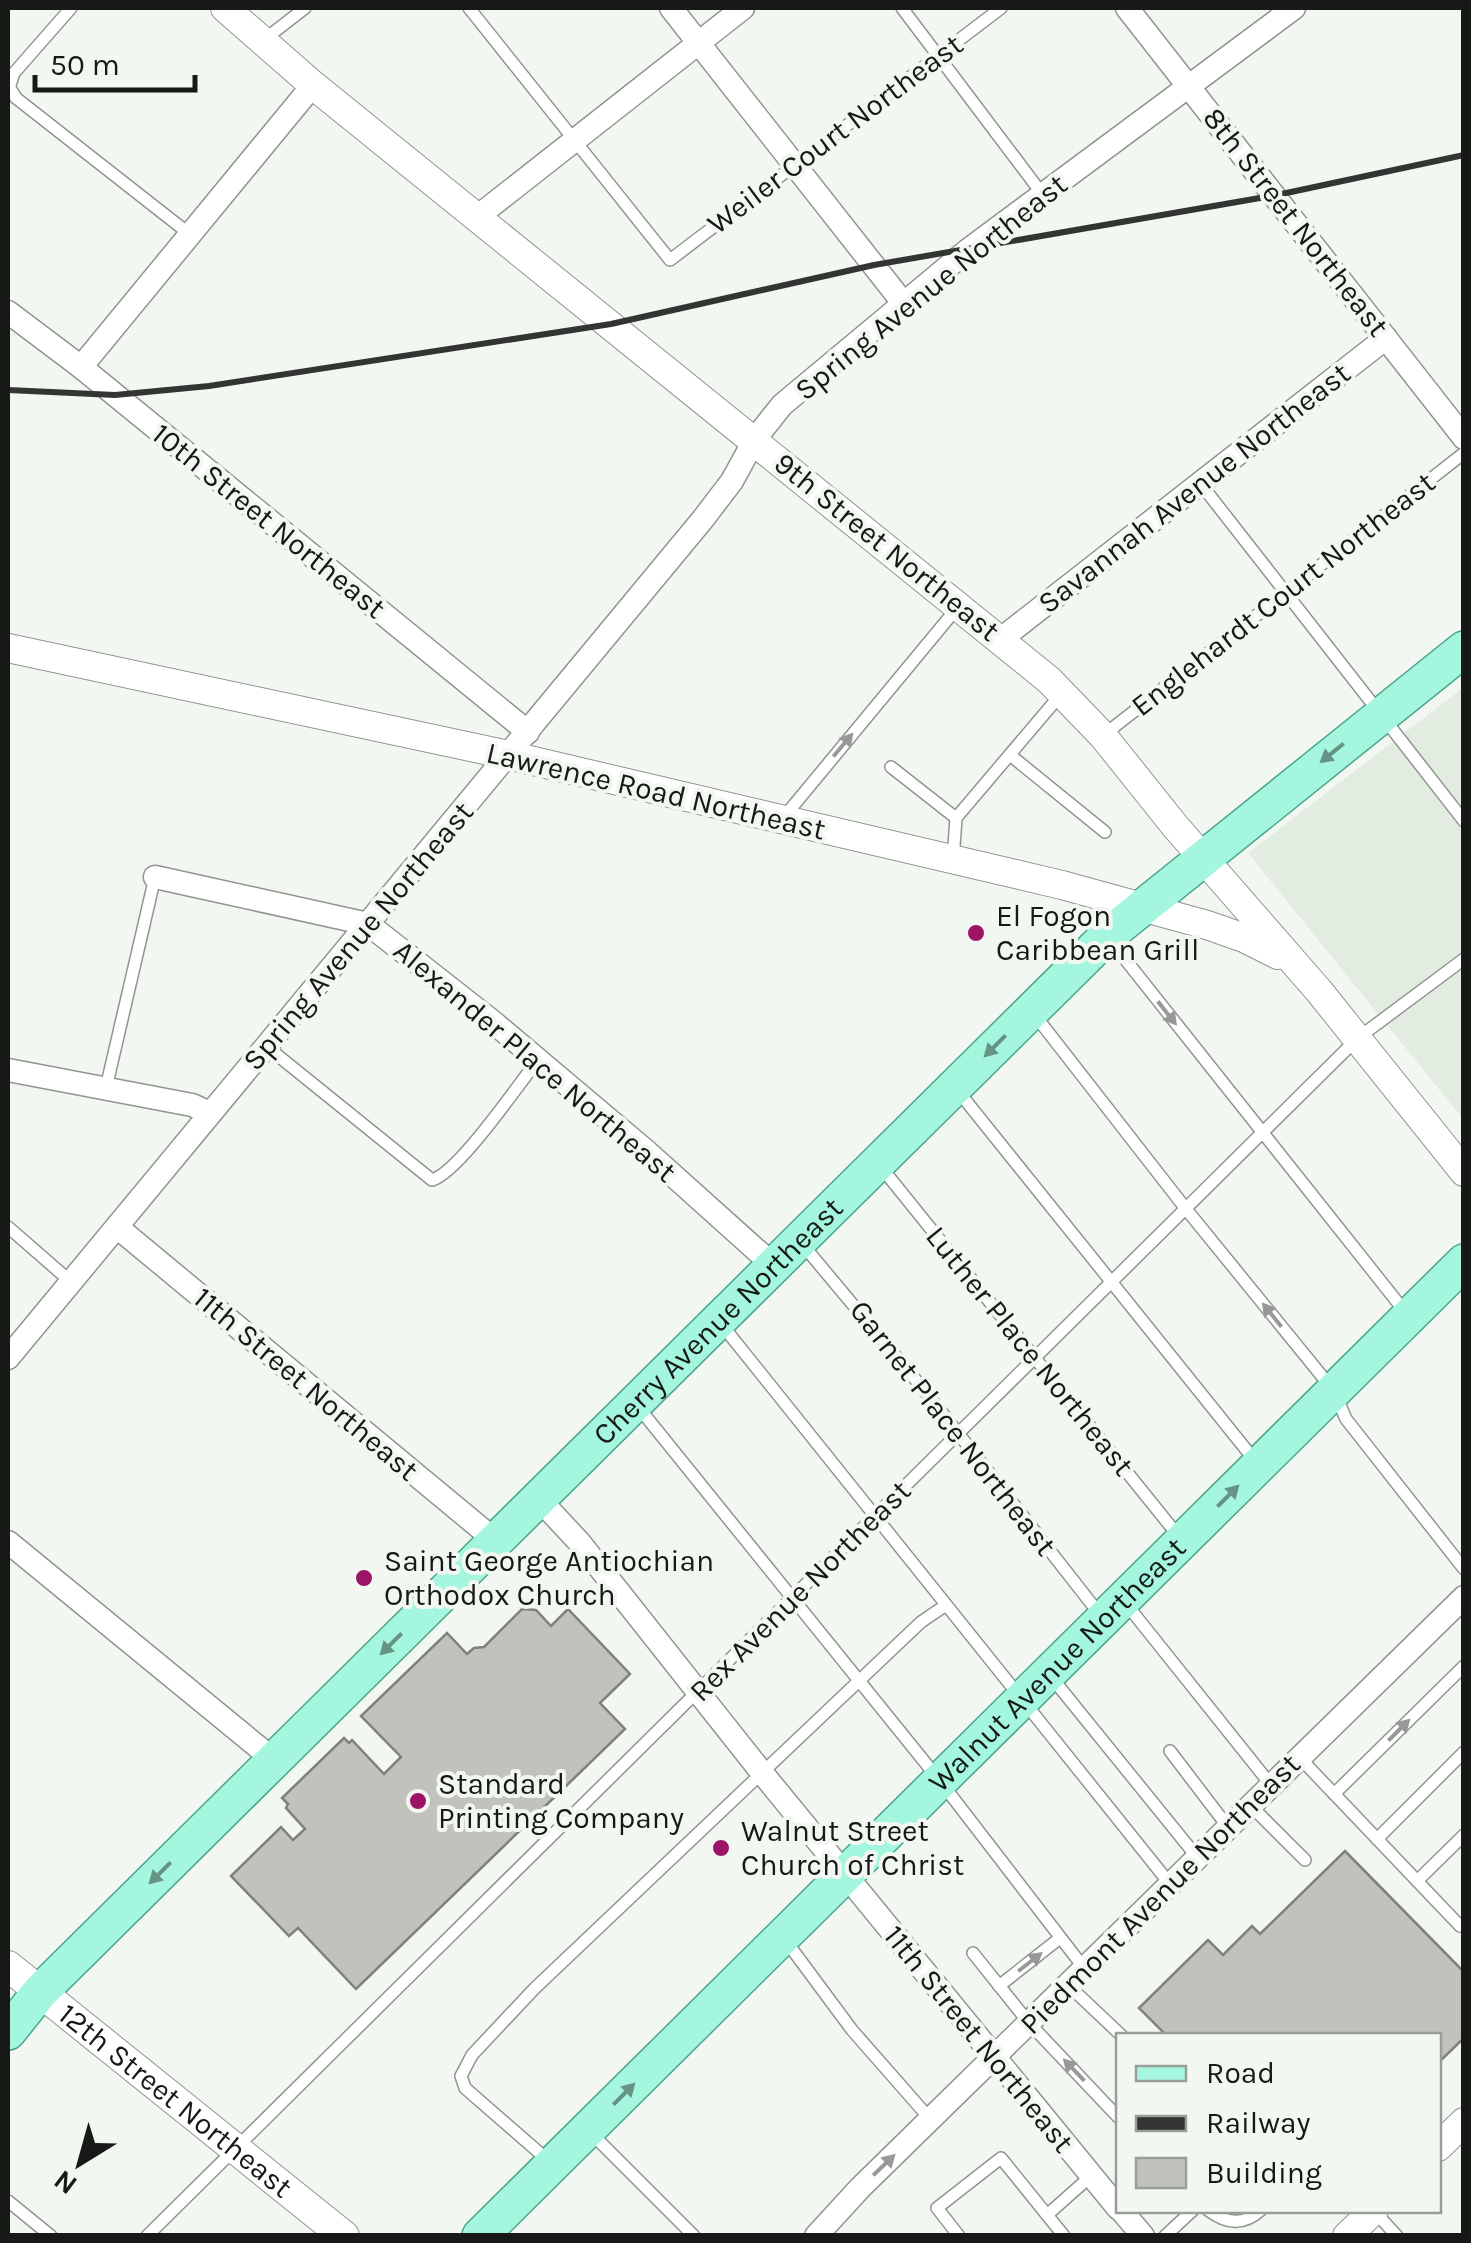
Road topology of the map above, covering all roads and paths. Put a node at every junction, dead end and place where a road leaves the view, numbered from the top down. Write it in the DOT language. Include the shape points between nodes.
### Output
graph roads {
  1 [pos="71,8"];
  2 [pos="225,8"];
  3 [pos="304,8"];
  4 [pos="470,8"];
  5 [pos="671,8"];
  6 [pos="744,8"];
  7 [pos="902,8"];
  8 [pos="1000,8"];
  9 [pos="1128,8"];
  10 [pos="1294,8"];
  11 [pos="262,42"];
  12 [pos="699,42"];
  13 [pos="938,56"];
  14 [pos="313,86"];
  15 [pos="1190,87"];
  16 [pos="8,88"];
  17 [pos="574,140"];
  18 [pos="795,166"];
  19 [pos="1043,195"];
  20 [pos="477,217"];
  21 [pos="192,236"];
  22 [pos="904,304"];
  23 [pos="8,312"];
  24 [pos="1386,338"];
  25 [pos="81,367"];
  26 [pos="1464,438"];
  27 [pos="755,439"];
  28 [pos="1464,453"];
  29 [pos="1200,483"];
  30 [pos="1285,593"];
  31 [pos="960,605"];
  32 [pos="1001,639"];
  33 [pos="8,648"];
  34 [pos="1464,649"];
  35 [pos="1063,693"];
  36 [pos="1380,715"];
  37 [pos="528,732"];
  38 [pos="1103,736"];
  39 [pos="1010,755"];
  40 [pos="508,756"];
  41 [pos="891,768"];
  42 [pos="956,818"];
  43 [pos="781,820"];
  44 [pos="1464,821"];
  45 [pos="1105,832"];
  46 [pos="1202,858"];
  47 [pos="953,860"];
  48 [pos="155,877"];
  49 [pos="1142,907"];
  50 [pos="368,924"];
  51 [pos="1107,936"];
  52 [pos="1464,959"];
  53 [pos="1295,964"];
  54 [pos="1032,1010"];
  55 [pos="1358,1038"];
  56 [pos="266,1046"];
  57 [pos="538,1060"];
  58 [pos="8,1070"];
  59 [pos="954,1086"];
  60 [pos="106,1088"];
  61 [pos="210,1113"];
  62 [pos="1262,1134"];
  63 [pos="877,1162"];
  64 [pos="1464,1172"];
  65 [pos="1186,1209"];
  66 [pos="117,1227"];
  67 [pos="8,1228"];
  68 [pos="799,1241"];
  69 [pos="1464,1262"];
  70 [pos="773,1266"];
  71 [pos="70,1281"];
  72 [pos="1112,1282"];
  73 [pos="1409,1316"];
  74 [pos="718,1320"];
  75 [pos="8,1358"];
  76 [pos="1036,1358"];
  77 [pos="1334,1391"];
  78 [pos="635,1402"];
  79 [pos="959,1435"];
  80 [pos="1259,1466"];
  81 [pos="538,1498"];
  82 [pos="876,1517"];
  83 [pos="496,1541"];
  84 [pos="8,1542"];
  85 [pos="1182,1542"];
  86 [pos="1464,1569"];
  87 [pos="793,1597"];
  88 [pos="1464,1597"];
  89 [pos="946,1604"];
  90 [pos="1113,1610"];
  91 [pos="1464,1666"];
  92 [pos="1049,1674"];
  93 [pos="859,1683"];
  94 [pos="699,1691"];
  95 [pos="1022,1700"];
  96 [pos="1170,1752"];
  97 [pos="1464,1752"];
  98 [pos="1300,1758"];
  99 [pos="274,1760"];
  100 [pos="763,1774"];
  101 [pos="940,1781"];
  102 [pos="1271,1785"];
  103 [pos="1334,1794"];
  104 [pos="1250,1805"];
  105 [pos="1228,1826"];
  106 [pos="1464,1835"];
  107 [pos="1376,1838"];
  108 [pos="1197,1857"];
  109 [pos="1306,1860"];
  110 [pos="846,1874"];
  111 [pos="1417,1881"];
  112 [pos="1170,1884"];
  113 [pos="1462,1927"];
  114 [pos="782,1937"];
  115 [pos="1060,1938"];
  116 [pos="973,1954"];
  117 [pos="8,1966"];
  118 [pos="1076,1976"];
  119 [pos="999,1986"];
  120 [pos="40,1992"];
  121 [pos="1029,2024"];
  122 [pos="8,2032"];
  123 [pos="1120,2033"];
  124 [pos="994,2058"];
  125 [pos="1116,2115"];
  126 [pos="931,2120"];
  127 [pos="1464,2122"];
  128 [pos="588,2130"];
  129 [pos="1441,2143"];
  130 [pos="236,2148"];
  131 [pos="553,2164"];
  132 [pos="1091,2176"];
  133 [pos="8,2201"];
  134 [pos="1116,2204"];
  135 [pos="1123,2213"];
  136 [pos="1189,2213"];
  137 [pos="1214,2213"];
  138 [pos="1258,2213"];
  139 [pos="1371,2213"];
  140 [pos="1377,2213"];
  141 [pos="1048,2215"];
  142 [pos="51,2236"];
  143 [pos="148,2236"];
  144 [pos="344,2236"];
  145 [pos="480,2236"];
  146 [pos="694,2236"];
  147 [pos="816,2236"];
  148 [pos="960,2236"];
  149 [pos="1064,2236"];
  150 [pos="1143,2236"];
  151 [pos="1164,2236"];
  152 [pos="1347,2236"];
  153 [pos="1398,2236"];
  1 -- 16 [label="lane"];
  2 -- 11 [label="street, 9th Street Northeast"];
  3 -- 11 [label="lane"];
  4 -- 17 [label="lane"];
  5 -- 12 [label="street"];
  6 -- 12 [label="street"];
  7 -- 13 [label="lane"];
  8 -- 13 [label="lane, Weiler Court Northeast"];
  9 -- 15 [label="street, 8th Street Northeast"];
  10 -- 15 [label="street, Spring Avenue Northeast"];
  11 -- 14 [label="street, 9th Street Northeast"];
  12 -- 17 [label="street"];
  12 -- 18 [label="street"];
  13 -- 18 [label="lane, Weiler Court Northeast"];
  13 -- 19 [label="lane"];
  14 -- 20 [label="street, 9th Street Northeast"];
  14 -- 21 [label="street"];
  15 -- 19 [label="street, Spring Avenue Northeast"];
  15 -- 24 [label="street, 8th Street Northeast"];
  16 -- 21 [label="lane"];
  17 -- 18 [label="lane, Weiler Court Northeast" via="670,260"];
  17 -- 20 [label="street"];
  18 -- 22 [label="street"];
  19 -- 22 [label="street, Spring Avenue Northeast"];
  20 -- 27 [label="street, 9th Street Northeast"];
  21 -- 25 [label="street"];
  22 -- 27 [label="street, Spring Avenue Northeast" via="782,405"];
  23 -- 25 [label="street, 10th Street Northeast"];
  24 -- 26 [label="street, 8th Street Northeast"];
  24 -- 29 [label="street, Savannah Avenue Northeast"];
  25 -- 37 [label="street, 10th Street Northeast"];
  27 -- 31 [label="street, 9th Street Northeast"];
  27 -- 37 [label="street, Spring Avenue Northeast" via="722,494"];
  28 -- 30 [label="lane, Englehardt Court Northeast"];
  29 -- 30 [label="lane"];
  29 -- 32 [label="street, Savannah Avenue Northeast"];
  30 -- 36 [label="lane"];
  30 -- 38 [label="lane, Englehardt Court Northeast"];
  31 -- 32 [label="street, 9th Street Northeast"];
  43 -- 31 [label="lane, one-way"];
  32 -- 35 [label="street, 9th Street Northeast"];
  33 -- 40 [label="street, Lawrence Road Northeast"];
  34 -- 36 [label="main road, Cherry Avenue Northeast"];
  35 -- 38 [label="street, 9th Street Northeast"];
  35 -- 39 [label="lane"];
  36 -- 44 [label="lane"];
  36 -- 46 [label="main road, Cherry Avenue Northeast, one-way"];
  37 -- 40 [label="street, Spring Avenue Northeast"];
  38 -- 46 [label="street, 9th Street Northeast"];
  39 -- 42 [label="lane"];
  39 -- 45 [label="lane"];
  40 -- 43 [label="street, Lawrence Road Northeast"];
  40 -- 50 [label="street, Spring Avenue Northeast"];
  41 -- 42 [label="lane"];
  42 -- 47 [label="lane"];
  43 -- 47 [label="street, Lawrence Road Northeast"];
  46 -- 49 [label="main road, Cherry Avenue Northeast"];
  46 -- 53 [label="street, 9th Street Northeast"];
  47 -- 49 [label="street, Lawrence Road Northeast"];
  48 -- 50 [label="street, Alexander Place Northeast"];
  48 -- 60 [label="lane"];
  49 -- 51 [label="main road, Cherry Avenue Northeast"];
  49 -- 53 [label="street, Lawrence Road Northeast" via="1244,938"];
  50 -- 56 [label="street, Spring Avenue Northeast"];
  50 -- 57 [label="street, Alexander Place Northeast"];
  51 -- 54 [label="main road, Cherry Avenue Northeast"];
  51 -- 62 [label="lane, one-way"];
  52 -- 55 [label="lane, Rex Avenue Northeast"];
  53 -- 55 [label="street, 9th Street Northeast"];
  54 -- 59 [label="main road, Cherry Avenue Northeast, one-way"];
  54 -- 65 [label="lane"];
  55 -- 62 [label="lane, Rex Avenue Northeast"];
  55 -- 64 [label="street, 9th Street Northeast"];
  56 -- 57 [label="lane" via="432,1180 458,1161"];
  56 -- 61 [label="street, Spring Avenue Northeast"];
  57 -- 70 [label="street, Alexander Place Northeast"];
  58 -- 60 [label="street"];
  59 -- 63 [label="main road, Cherry Avenue Northeast"];
  59 -- 72 [label="lane"];
  60 -- 61 [label="street"];
  61 -- 66 [label="street, Spring Avenue Northeast"];
  62 -- 65 [label="lane, Rex Avenue Northeast"];
  62 -- 73 [label="lane"];
  63 -- 68 [label="main road, Cherry Avenue Northeast"];
  63 -- 76 [label="lane, Luther Place Northeast"];
  65 -- 72 [label="lane, Rex Avenue Northeast"];
  77 -- 65 [label="lane, one-way"];
  66 -- 71 [label="street, Spring Avenue Northeast"];
  66 -- 83 [label="street, 11th Street Northeast"];
  67 -- 71 [label="lane"];
  68 -- 70 [label="main road, Cherry Avenue Northeast"];
  68 -- 79 [label="lane, Garnet Place Northeast"];
  69 -- 73 [label="main road, Walnut Avenue Northeast"];
  70 -- 74 [label="main road, Cherry Avenue Northeast"];
  71 -- 75 [label="street, Spring Avenue Northeast"];
  72 -- 76 [label="lane, Rex Avenue Northeast"];
  72 -- 80 [label="lane"];
  73 -- 77 [label="main road, Walnut Avenue Northeast"];
  74 -- 78 [label="main road, Cherry Avenue Northeast"];
  74 -- 82 [label="lane"];
  76 -- 79 [label="lane, Rex Avenue Northeast"];
  76 -- 85 [label="lane, Luther Place Northeast"];
  77 -- 80 [label="main road, Walnut Avenue Northeast"];
  77 -- 86 [label="lane" via="1346,1419"];
  78 -- 81 [label="main road, Cherry Avenue Northeast"];
  78 -- 87 [label="lane"];
  79 -- 82 [label="lane, Rex Avenue Northeast"];
  79 -- 90 [label="lane, Garnet Place Northeast"];
  85 -- 80 [label="main road, Walnut Avenue Northeast, one-way"];
  81 -- 83 [label="main road, Cherry Avenue Northeast"];
  81 -- 94 [label="street, 11th Street Northeast"];
  82 -- 87 [label="lane, Rex Avenue Northeast"];
  82 -- 89 [label="lane"];
  83 -- 99 [label="main road, Cherry Avenue Northeast, one-way"];
  84 -- 99 [label="street"];
  85 -- 90 [label="main road, Walnut Avenue Northeast"];
  87 -- 93 [label="lane"];
  87 -- 94 [label="lane, Rex Avenue Northeast"];
  88 -- 98 [label="street, Piedmont Avenue Northeast"];
  89 -- 93 [label="lane"];
  89 -- 95 [label="lane"];
  90 -- 92 [label="main road, Walnut Avenue Northeast"];
  90 -- 102 [label="lane, Garnet Place Northeast"];
  103 -- 91 [label="lane, one-way"];
  92 -- 95 [label="main road, Walnut Avenue Northeast"];
  92 -- 108 [label="lane"];
  93 -- 100 [label="lane"];
  93 -- 101 [label="lane"];
  94 -- 100 [label="street, 11th Street Northeast"];
  94 -- 130 [label="lane, Rex Avenue Northeast"];
  95 -- 101 [label="main road, Walnut Avenue Northeast"];
  95 -- 112 [label="lane"];
  96 -- 105 [label="lane"];
  97 -- 107 [label="lane"];
  98 -- 102 [label="street, Piedmont Avenue Northeast"];
  98 -- 103 [label="lane"];
  99 -- 120 [label="main road, Cherry Avenue Northeast, one-way"];
  100 -- 110 [label="street, 11th Street Northeast"];
  100 -- 131 [label="lane" via="472,2055 461,2076 465,2088"];
  101 -- 110 [label="main road, Walnut Avenue Northeast"];
  101 -- 115 [label="lane"];
  102 -- 104 [label="street, Piedmont Avenue Northeast"];
  103 -- 107 [label="lane"];
  104 -- 105 [label="street, Piedmont Avenue Northeast"];
  104 -- 109 [label="lane"];
  105 -- 108 [label="street, Piedmont Avenue Northeast"];
  106 -- 111 [label="lane"];
  107 -- 111 [label="lane"];
  108 -- 112 [label="street, Piedmont Avenue Northeast"];
  110 -- 114 [label="main road, Walnut Avenue Northeast"];
  110 -- 124 [label="street, 11th Street Northeast"];
  111 -- 113 [label="lane"];
  112 -- 118 [label="street, Piedmont Avenue Northeast"];
  114 -- 126 [label="lane"];
  128 -- 114 [label="main road, Walnut Avenue Northeast, one-way"];
  115 -- 118 [label="lane"];
  119 -- 115 [label="lane, one-way"];
  116 -- 119 [label="lane"];
  117 -- 120 [label="main road, 12th Street Northeast"];
  118 -- 121 [label="street, Piedmont Avenue Northeast"];
  118 -- 123 [label="lane"];
  119 -- 121 [label="lane"];
  120 -- 122 [label="main road, Cherry Avenue Northeast"];
  120 -- 130 [label="main road, 12th Street Northeast"];
  121 -- 124 [label="street, Piedmont Avenue Northeast"];
  125 -- 121 [label="lane, one-way"];
  124 -- 126 [label="street, Piedmont Avenue Northeast"];
  124 -- 132 [label="street, 11th Street Northeast"];
  147 -- 126 [label="street, Piedmont Avenue Northeast, one-way"];
  127 -- 129 [label="street"];
  128 -- 131 [label="main road, Walnut Avenue Northeast"];
  128 -- 146 [label="lane"];
  130 -- 143 [label="lane, Rex Avenue Northeast"];
  130 -- 144 [label="main road, 12th Street Northeast"];
  131 -- 145 [label="main road, Walnut Avenue Northeast"];
  132 -- 134 [label="street, 11th Street Northeast"];
  132 -- 141 [label="lane"];
  133 -- 142 [label="lane"];
  135 -- 150 [label="street, 11th Street Northeast"];
  136 -- 151 [label="lane"];
  137 -- 138 [label="lane" via="1230,2222"];
  139 -- 152 [label="street"];
  140 -- 153 [label="lane"];
  141 -- 148 [label="lane" via="1001,2158 938,2208"];
  141 -- 149 [label="lane"];
}
